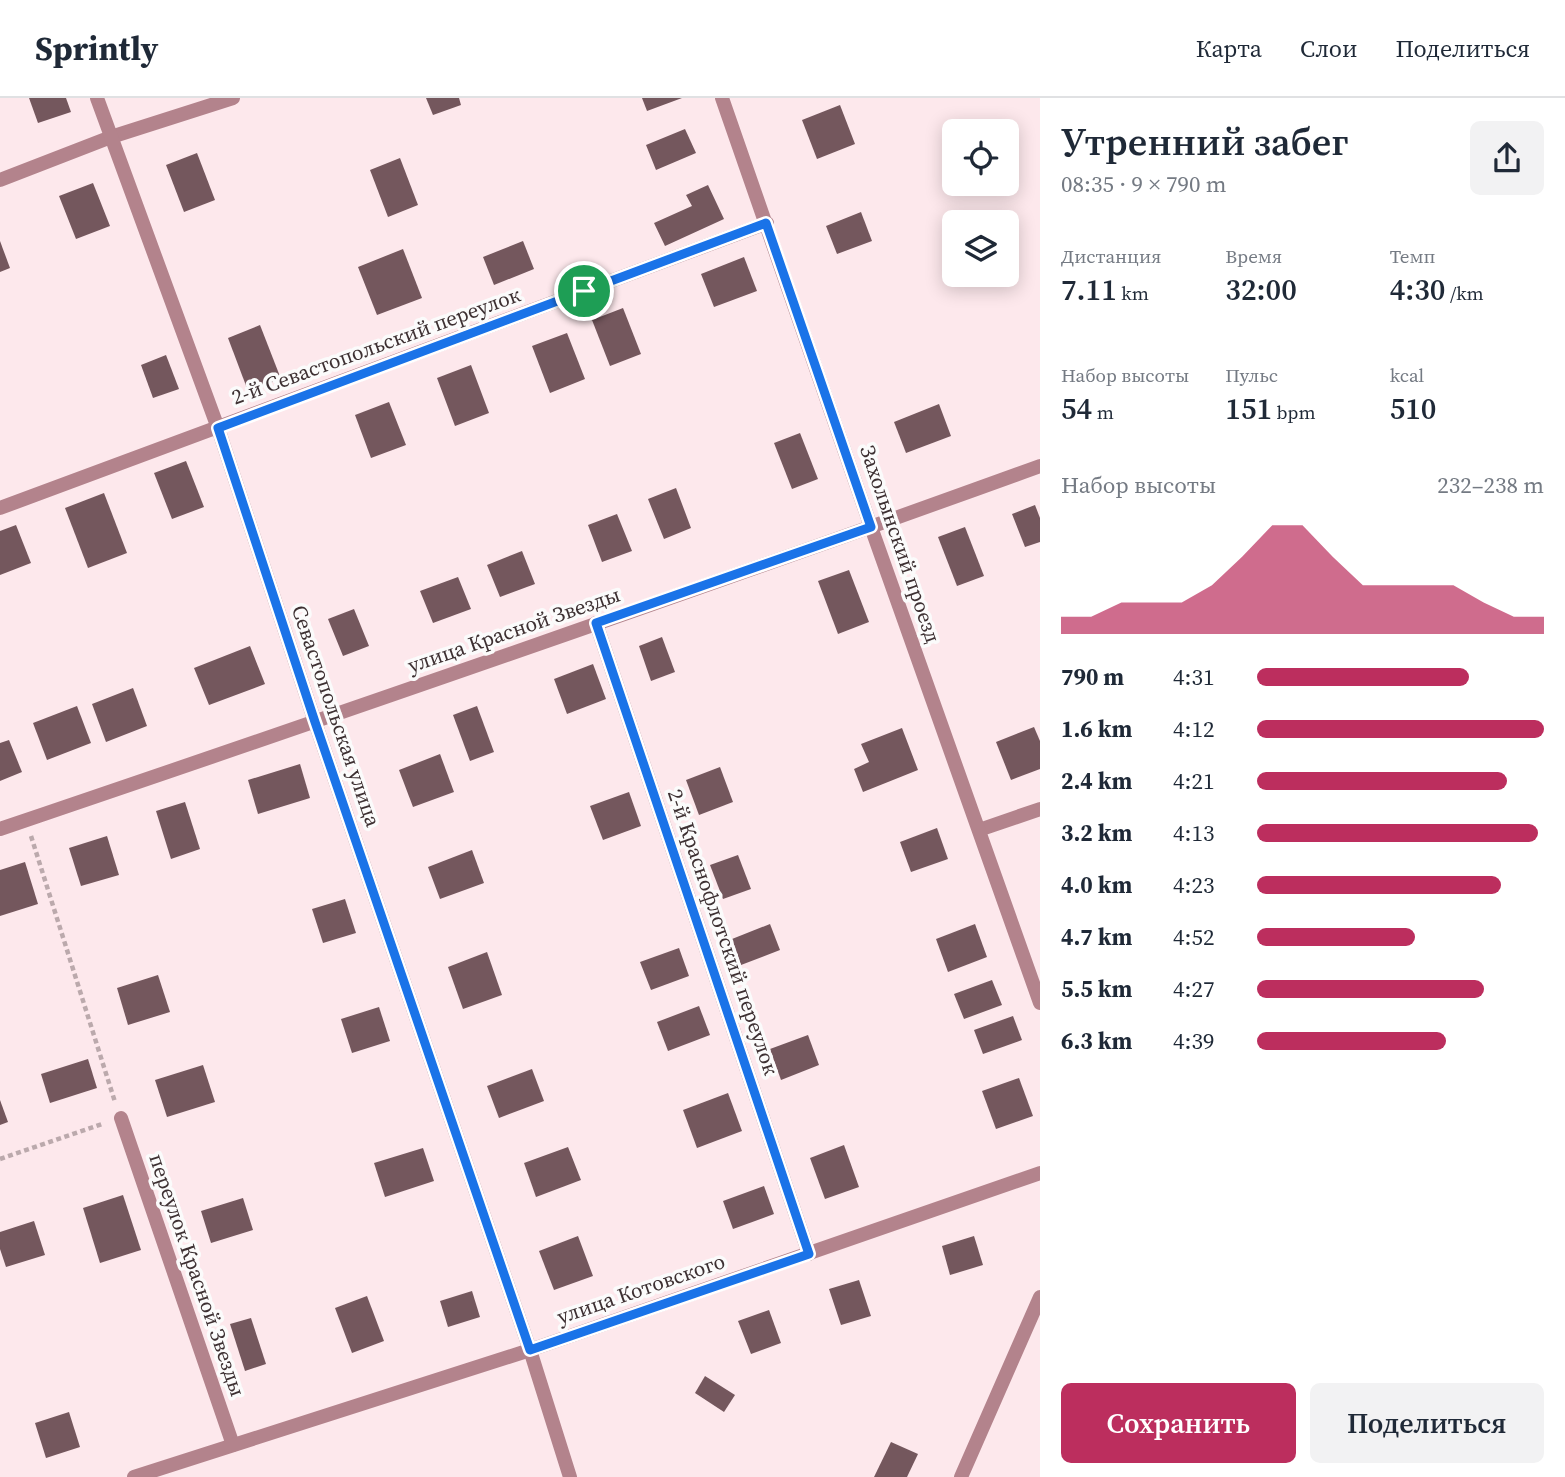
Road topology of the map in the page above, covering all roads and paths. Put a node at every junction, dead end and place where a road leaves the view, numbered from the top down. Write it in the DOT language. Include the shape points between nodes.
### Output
graph roads {
  1 [pos="97,98"];
  2 [pos="233,98"];
  3 [pos="722,98"];
  4 [pos="111,137"];
  5 [pos="0,180"];
  6 [pos="766,223"];
  7 [pos="218,428"];
  8 [pos="1040,466"];
  9 [pos="0,508"];
  10 [pos="871,527"];
  11 [pos="596,623"];
  12 [pos="315,722"];
  13 [pos="1040,809"];
  14 [pos="26,820"];
  15 [pos="0,829"];
  16 [pos="979,830"];
  17 [pos="1040,1003"];
  18 [pos="121,1118"];
  19 [pos="0,1159"];
  20 [pos="1040,1173"];
  21 [pos="809,1254"];
  22 [pos="1040,1297"];
  23 [pos="530,1350"];
  24 [pos="233,1445"];
  25 [pos="134,1477"];
  26 [pos="570,1477"];
  27 [pos="961,1477"];
  1 -- 4 [label="street, Севастопольская улица"];
  2 -- 4 [label="street"];
  3 -- 6 [label="street, Захолынский проезд"];
  4 -- 5 [label="street"];
  4 -- 7 [label="street, Севастопольская улица"];
  6 -- 7 [label="street, 2-й Севастопольский переулок"];
  6 -- 10 [label="street, Захолынский проезд"];
  7 -- 9 [label="street, 2-й Севастопольский переулок"];
  7 -- 12 [label="street, Севастопольская улица"];
  8 -- 10 [label="street, улица Красной Звезды"];
  10 -- 11 [label="street, улица Красной Звезды"];
  10 -- 16 [label="street, Захолынский проезд"];
  11 -- 12 [label="street, улица Красной Звезды"];
  11 -- 21 [label="street, 2-й Краснофлотский переулок"];
  12 -- 14 [label="street, улица Красной Звезды"];
  12 -- 23 [label="street, Севастопольская улица"];
  13 -- 16 [label="street"];
  14 -- 15 [label="street, улица Красной Звезды"];
  14 -- 18 [label="path"];
  16 -- 17 [label="street, Захолынский проезд"];
  18 -- 19 [label="path"];
  18 -- 24 [label="street, переулок Красной Звезды"];
  20 -- 21 [label="street, улица Котовского"];
  21 -- 23 [label="street, улица Котовского"];
  22 -- 27 [label="street"];
  23 -- 24 [label="street, улица Котовского"];
  23 -- 26 [label="street, Севастопольская улица"];
  24 -- 25 [label="street, улица Котовского"];
}
